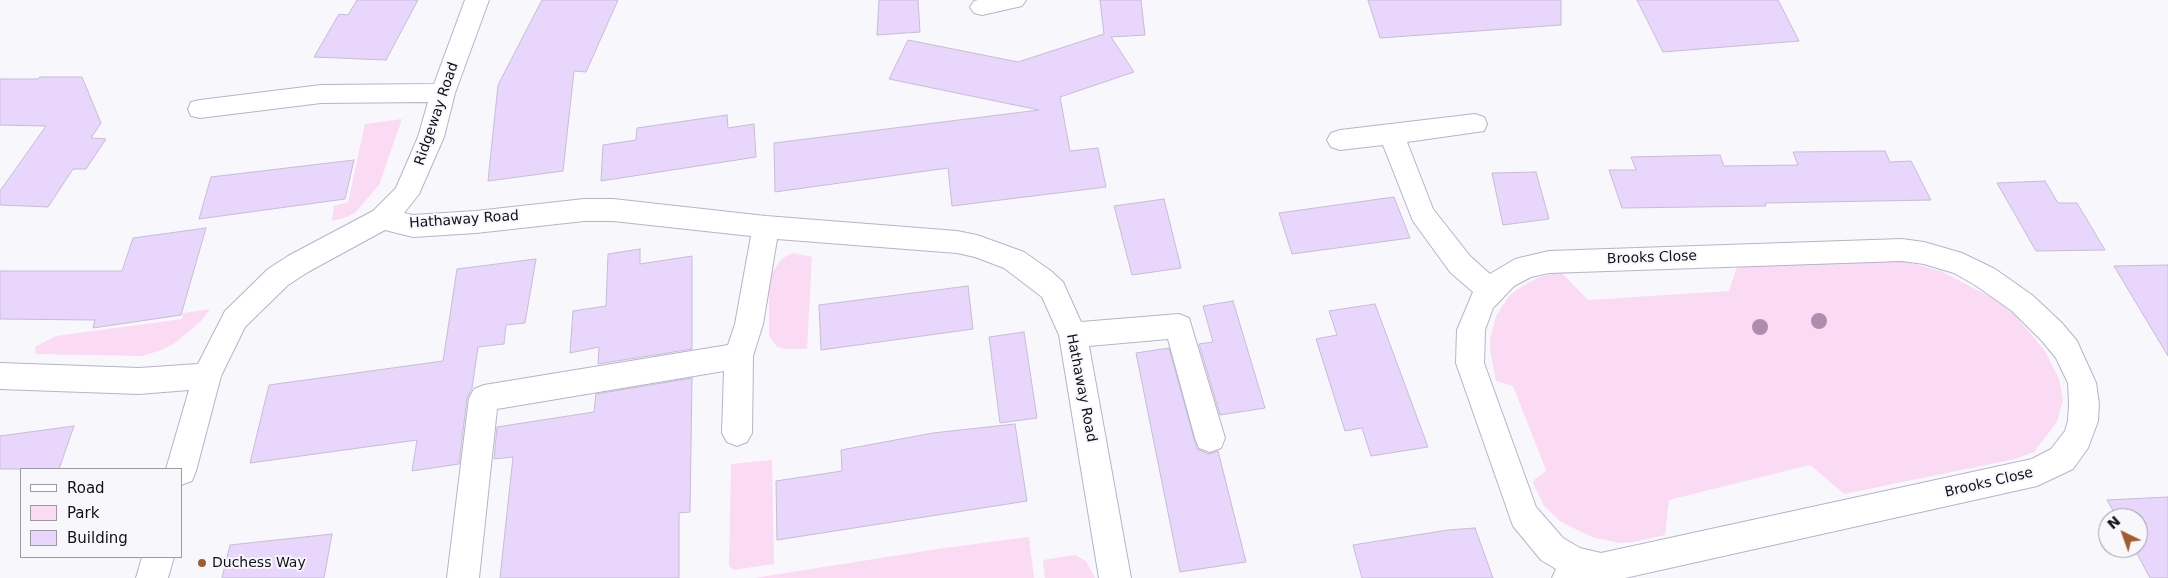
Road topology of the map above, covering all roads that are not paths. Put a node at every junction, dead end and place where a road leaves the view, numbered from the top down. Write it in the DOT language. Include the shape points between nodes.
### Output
graph roads {
  1 [pos="477,0"];
  2 [pos="1014,0"];
  3 [pos="982,6"];
  4 [pos="444,93"];
  5 [pos="200,109"];
  6 [pos="1475,124"];
  7 [pos="1392,134"];
  8 [pos="1340,140"];
  9 [pos="382,219"];
  10 [pos="766,227"];
  11 [pos="1490,291"];
  12 [pos="1074,335"];
  13 [pos="739,356"];
  14 [pos="0,376"];
  15 [pos="207,376"];
  16 [pos="737,432"];
  17 [pos="1210,438"];
  18 [pos="182,468"];
  19 [pos="158,558"];
  20 [pos="1571,570"];
  21 [pos="152,578"];
  22 [pos="463,578"];
  23 [pos="1115,578"];
  1 -- 4 [label="street, Ridgeway Road"];
  2 -- 3 [label="street"];
  4 -- 5 [label="street" via="321,94"];
  4 -- 9 [label="street, Ridgeway Road" via="412,184 397,206"];
  6 -- 7 [label="street"];
  7 -- 8 [label="street"];
  7 -- 11 [label="street" via="1422,214 1460,264"];
  9 -- 10 [label="street, Hathaway Road" via="413,226 613,210"];
  9 -- 15 [label="street" via="298,264 272,282 235,319"];
  10 -- 12 [label="street, Hathaway Road" via="957,242 997,253 1029,270 1053,290"];
  10 -- 13 [label="street" via="749,324"];
  11 -- 20 [label="street, Brooks Close" via="1481,303 1474,323 1469,346 1470,363 1524,516"];
  11 -- 20 [label="street, Brooks Close" via="1504,278 1525,267 1549,262 1902,250 1924,253 1962,264 2022,303 2067,350 2082,383 2083,421 2077,438 2062,459 2038,472 1601,568"];
  12 -- 17 [label="street" via="1179,326"];
  12 -- 23 [label="street, Hathaway Road"];
  13 -- 16 [label="street"];
  13 -- 22 [label="street" via="484,398"];
  14 -- 15 [label="street" via="140,381"];
  15 -- 18 [label="street"];
  19 -- 21 [label="street"];
}
